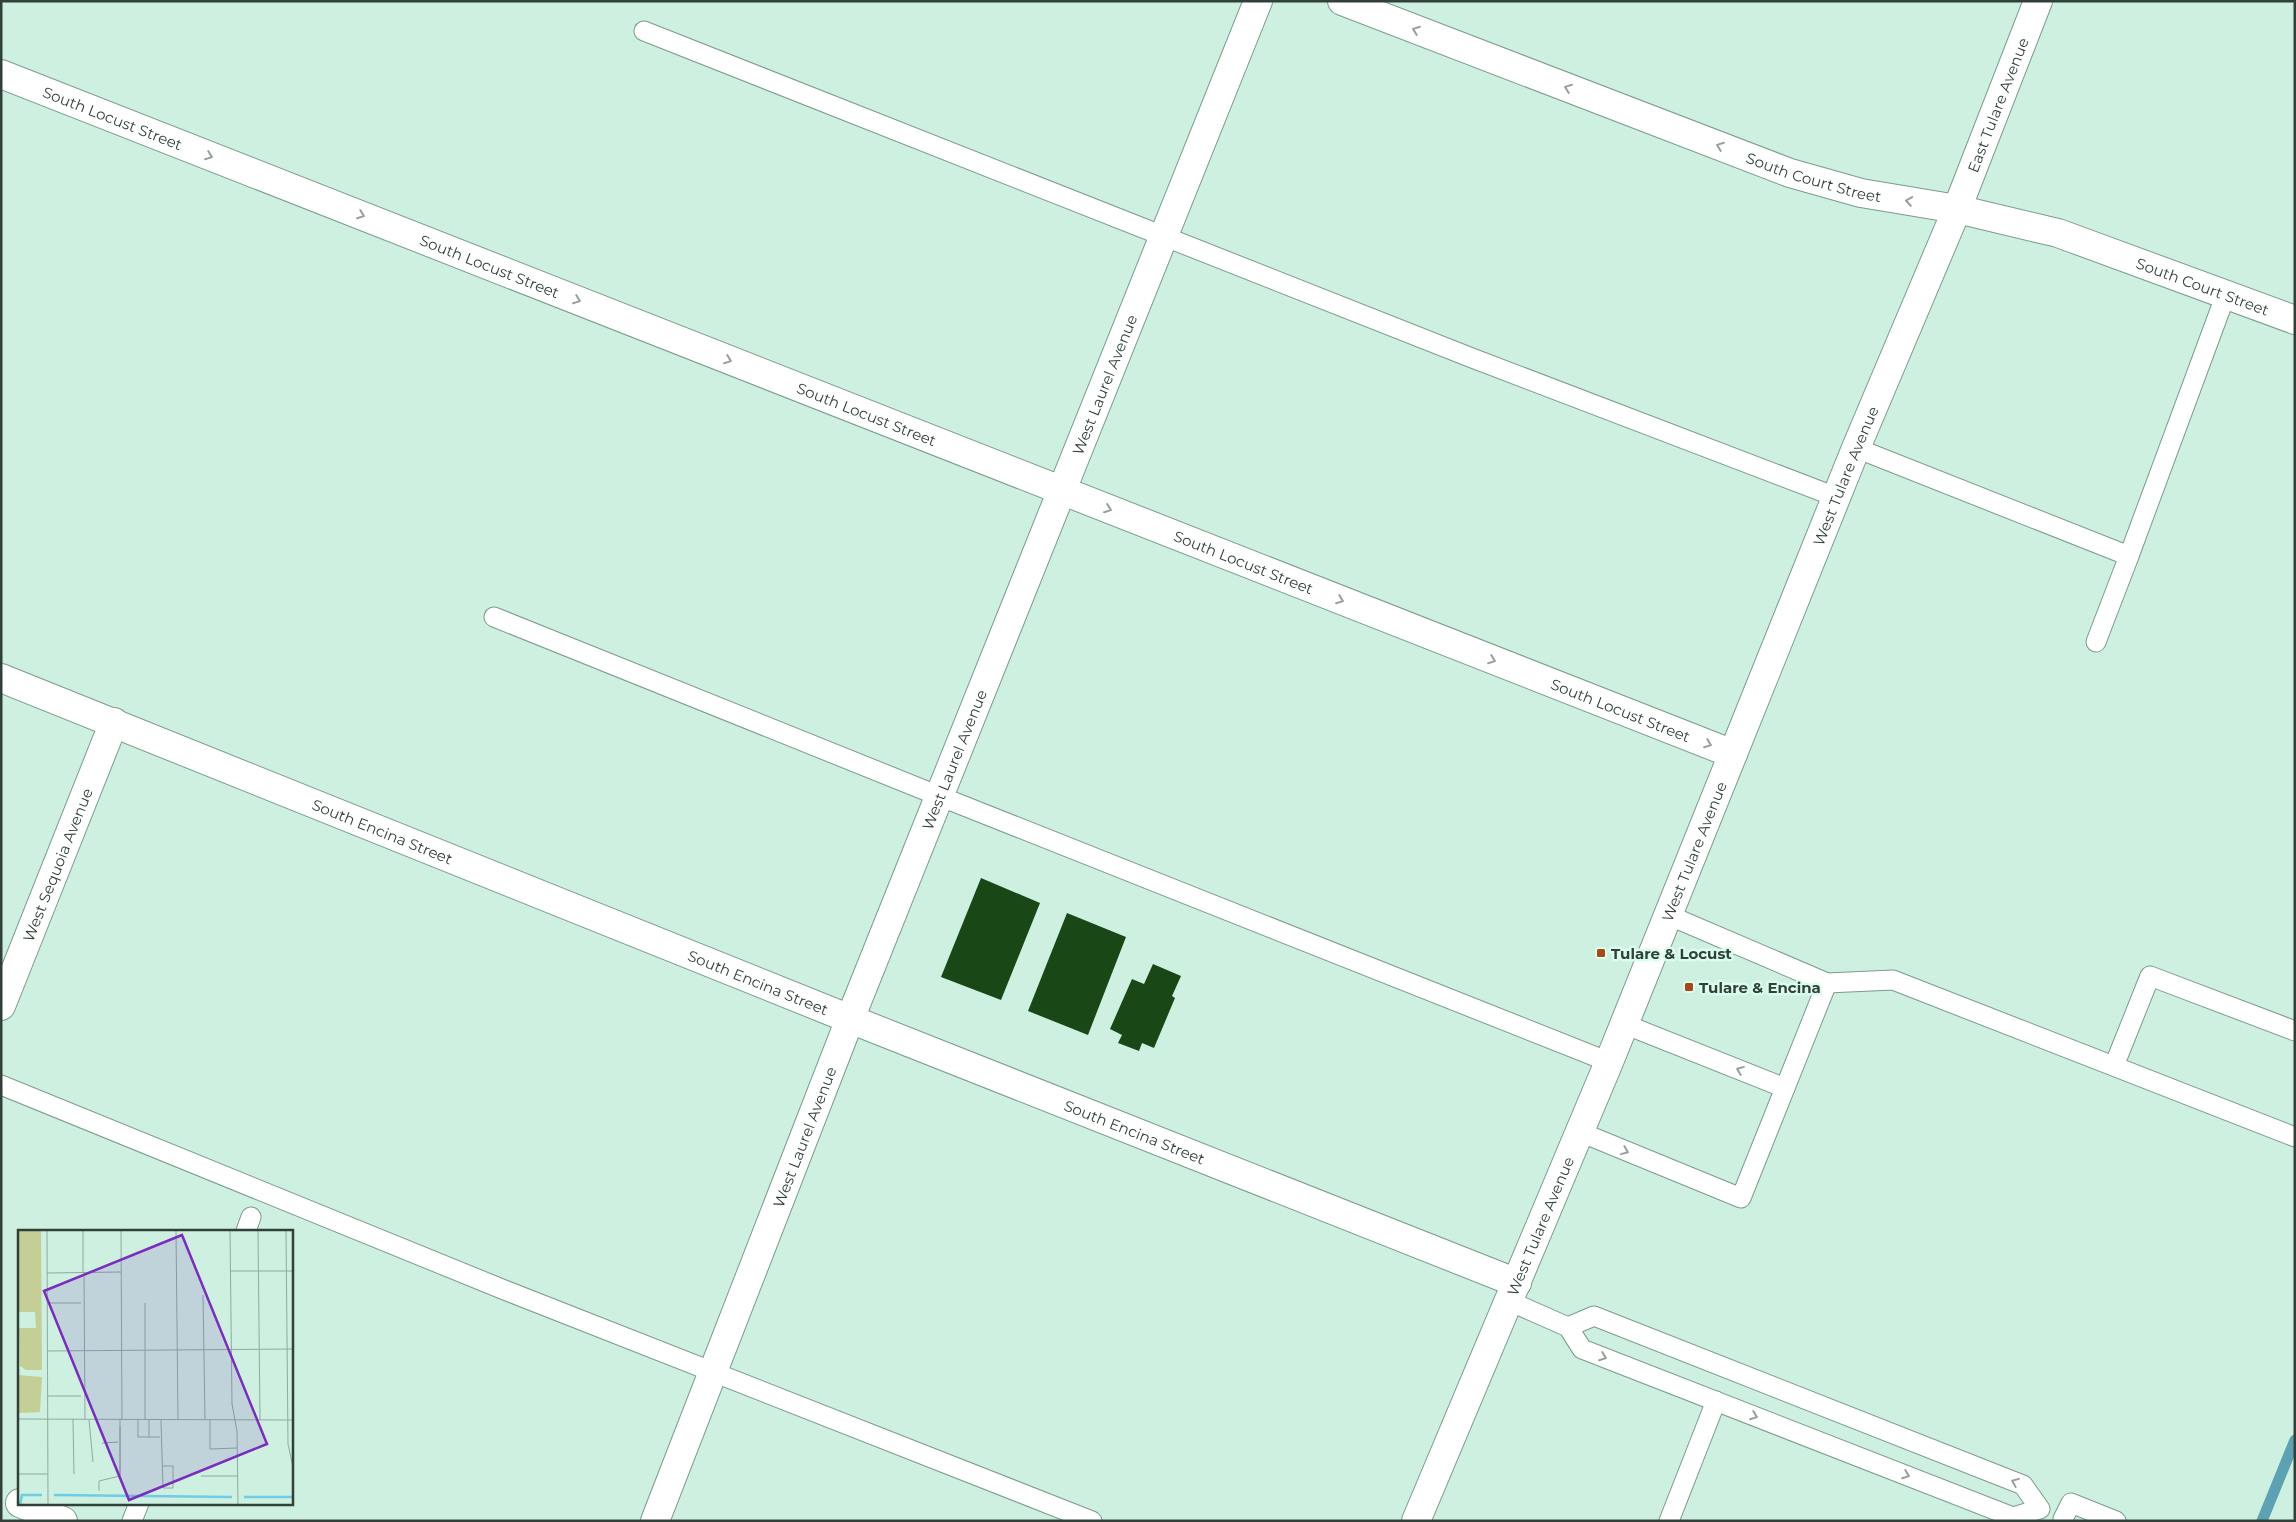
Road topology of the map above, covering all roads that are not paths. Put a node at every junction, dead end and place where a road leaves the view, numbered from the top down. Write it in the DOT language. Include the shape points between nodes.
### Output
graph roads {
  1 [pos="1258,1"];
  2 [pos="1342,1"];
  3 [pos="2038,1"];
  4 [pos="644,31"];
  5 [pos="1,74"];
  6 [pos="1957,209"];
  7 [pos="1165,236"];
  8 [pos="2226,294"];
  9 [pos="2295,320"];
  10 [pos="1856,448"];
  11 [pos="1062,491"];
  12 [pos="1836,497"];
  13 [pos="2129,556"];
  14 [pos="494,617"];
  15 [pos="2096,642"];
  16 [pos="1,678"];
  17 [pos="114,722"];
  18 [pos="1733,754"];
  19 [pos="939,796"];
  20 [pos="1668,915"];
  21 [pos="1827,983"];
  22 [pos="1,1006"];
  23 [pos="850,1019"];
  24 [pos="1624,1024"];
  25 [pos="2295,1031"];
  26 [pos="1609,1062"];
  27 [pos="2114,1066"];
  28 [pos="1,1085"];
  29 [pos="1785,1088"];
  30 [pos="1580,1132"];
  31 [pos="2295,1136"];
  32 [pos="1513,1292"];
  33 [pos="1568,1326"];
  34 [pos="714,1371"];
  35 [pos="1716,1401"];
  36 [pos="1,1496"];
  37 [pos="18,1503"];
  38 [pos="21,1504"];
  39 [pos="139,1504"];
  40 [pos="2040,1510"];
  41 [pos="2063,1520"];
  42 [pos="63,1521"];
  43 [pos="132,1521"];
  44 [pos="655,1521"];
  45 [pos="1092,1521"];
  46 [pos="1416,1521"];
  47 [pos="1669,1521"];
  48 [pos="2116,1521"];
  1 -- 7 [label="street, West Laurel Avenue"];
  6 -- 2 [label="street, South Court Street, one-way" via="1862,193 1790,173"];
  3 -- 6 [label="street, East Tulare Avenue"];
  4 -- 7 [label="lane" via="1051,194"];
  5 -- 11 [label="street, South Locust Street, one-way"];
  6 -- 8 [label="street, South Court Street" via="2058,233"];
  6 -- 10 [label="street, West Tulare Avenue"];
  7 -- 11 [label="street, West Laurel Avenue"];
  7 -- 12 [label="lane"];
  8 -- 9 [label="street, South Court Street"];
  8 -- 13 [label="lane"];
  10 -- 12 [label="street, West Tulare Avenue"];
  10 -- 13 [label="lane"];
  11 -- 18 [label="street, South Locust Street, one-way"];
  11 -- 19 [label="street, West Laurel Avenue"];
  12 -- 18 [label="street, West Tulare Avenue"];
  13 -- 15 [label="lane"];
  14 -- 19 [label="lane"];
  16 -- 17 [label="street, South Encina Street"];
  17 -- 22 [label="street, West Sequoia Avenue"];
  17 -- 23 [label="street, South Encina Street"];
  18 -- 20 [label="street, West Tulare Avenue"];
  19 -- 23 [label="street, West Laurel Avenue"];
  19 -- 26 [label="lane"];
  20 -- 21 [label="lane"];
  20 -- 24 [label="street, West Tulare Avenue"];
  21 -- 27 [label="lane" via="1894,980"];
  21 -- 29 [label="lane"];
  23 -- 32 [label="street, South Encina Street"];
  23 -- 34 [label="street, West Laurel Avenue"];
  24 -- 26 [label="street, West Tulare Avenue"];
  29 -- 24 [label="lane, one-way"];
  25 -- 27 [label="lane" via="2150,976"];
  26 -- 30 [label="street, West Tulare Avenue"];
  27 -- 31 [label="lane"];
  28 -- 34 [label="lane" via="493,1286"];
  30 -- 29 [label="lane, one-way" via="1741,1198"];
  30 -- 32 [label="street, West Tulare Avenue"];
  32 -- 33 [label="lane"];
  32 -- 46 [label="street, West Tulare Avenue"];
  33 -- 35 [label="lane, one-way" via="1582,1349"];
  40 -- 33 [label="lane, one-way" via="2023,1485 1594,1316"];
  34 -- 44 [label="street, West Laurel Avenue"];
  34 -- 45 [label="lane"];
  35 -- 40 [label="lane, one-way" via="2013,1517"];
  35 -- 47 [label="lane"];
  36 -- 37 [label="street"];
  38 -- 42 [label="street"];
  39 -- 43 [label="lane"];
  40 -- 41 [label="lane"];
  41 -- 48 [label="lane" via="2071,1503"];
}
